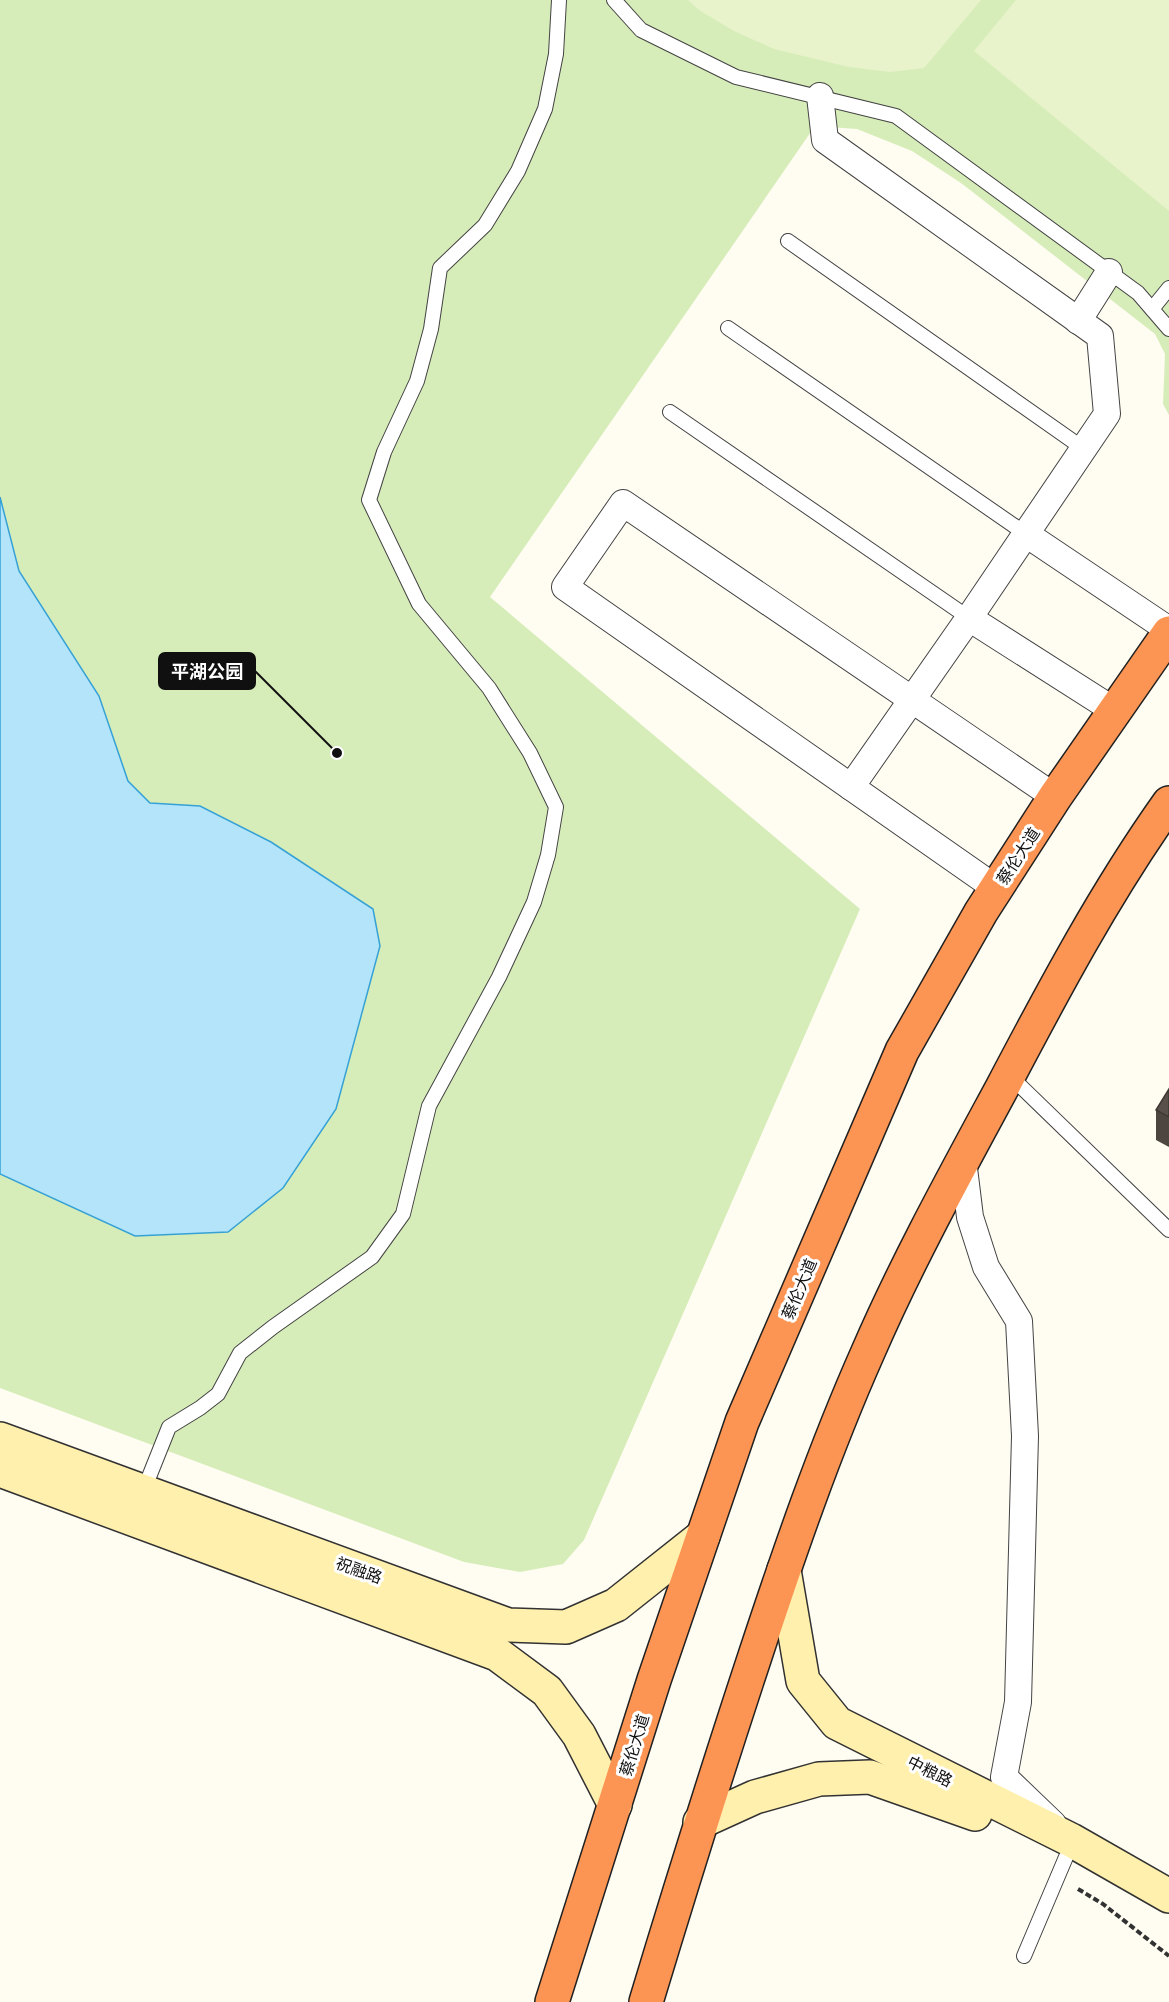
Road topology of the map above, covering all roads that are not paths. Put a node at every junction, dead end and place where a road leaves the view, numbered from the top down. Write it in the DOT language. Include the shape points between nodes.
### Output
graph roads {
  1 [pos="560,0"];
  2 [pos="614,0"];
  3 [pos="820,96"];
  4 [pos="788,241"];
  5 [pos="1109,272"];
  6 [pos="1169,288"];
  7 [pos="1152,309"];
  8 [pos="1078,321"];
  9 [pos="728,328"];
  10 [pos="1169,329"];
  11 [pos="670,412"];
  12 [pos="1083,449"];
  13 [pos="1026,534"];
  14 [pos="969,618"];
  15 [pos="1169,632"];
  16 [pos="911,700"];
  17 [pos="1114,711"];
  18 [pos="851,787"];
  19 [pos="1055,797"];
  20 [pos="1169,803"];
  21 [pos="997,889"];
  22 [pos="1009,1075"];
  23 [pos="963,1160"];
  24 [pos="1169,1230"];
  25 [pos="0,1439"];
  26 [pos="0,1470"];
  27 [pos="138,1505"];
  28 [pos="703,1536"];
  29 [pos="784,1570"];
  30 [pos="615,1805"];
  31 [pos="700,1822"];
  32 [pos="1064,1858"];
  33 [pos="1169,1896"];
  34 [pos="1169,1915"];
  35 [pos="1024,1956"];
  36 [pos="552,2002"];
  37 [pos="646,2002"];
  1 -- 27 [label="lane" via="556,54 545,108 518,171 485,225 440,268 431,329 417,381 384,452 369,500 419,604 489,687 530,753 556,807 548,855 534,902 499,977 429,1106 403,1214 372,1257 240,1353 218,1394 169,1427"];
  2 -- 3 [label="lane" via="641,30 736,77"];
  3 -- 5 [label="lane" via="896,116"];
  3 -- 8 [label="street" via="825,140"];
  4 -- 12 [label="lane"];
  5 -- 7 [label="lane"];
  5 -- 8 [label="street"];
  6 -- 7 [label="lane"];
  7 -- 10 [label="lane"];
  8 -- 12 [label="street" via="1100,336 1107,414"];
  9 -- 13 [label="lane"];
  11 -- 14 [label="lane"];
  12 -- 13 [label="street"];
  13 -- 14 [label="street"];
  13 -- 15 [label="street"];
  14 -- 16 [label="street"];
  14 -- 17 [label="street"];
  15 -- 17 [label="highway, 蔡伦大道"];
  16 -- 18 [label="street"];
  16 -- 18 [label="street" via="623,503 565,587"];
  16 -- 19 [label="street"];
  17 -- 19 [label="highway, 蔡伦大道"];
  18 -- 21 [label="street"];
  19 -- 21 [label="highway, 蔡伦大道"];
  20 -- 22 [label="highway" via="1135,851"];
  21 -- 28 [label="highway, 蔡伦大道" via="902,1051 742,1422"];
  22 -- 23 [label="highway"];
  22 -- 24 [label="lane"];
  23 -- 29 [label="highway" via="909,1262 867,1354"];
  23 -- 32 [label="street" via="970,1217 986,1267 1019,1321 1025,1436 1018,1702 1004,1777"];
  25 -- 27 [label="main road, 祝融路"];
  26 -- 27 [label="main road, 祝融路"];
  27 -- 28 [label="main road, 祝融路" via="508,1625 566,1627 615,1605"];
  27 -- 30 [label="main road, 祝融路" via="497,1654 547,1691 579,1735"];
  28 -- 30 [label="highway, 蔡伦大道"];
  29 -- 31 [label="highway"];
  29 -- 32 [label="main road, 中粮路" via="803,1681 837,1723"];
  30 -- 36 [label="highway, 蔡伦大道"];
  31 -- 32 [label="main road, 中粮路" via="755,1797 819,1779 870,1777 961,1808"];
  31 -- 37 [label="highway"];
  32 -- 33 [label="main road, 中粮路"];
  32 -- 34 [label="main road, 中粮路"];
  32 -- 35 [label="lane"];
}
